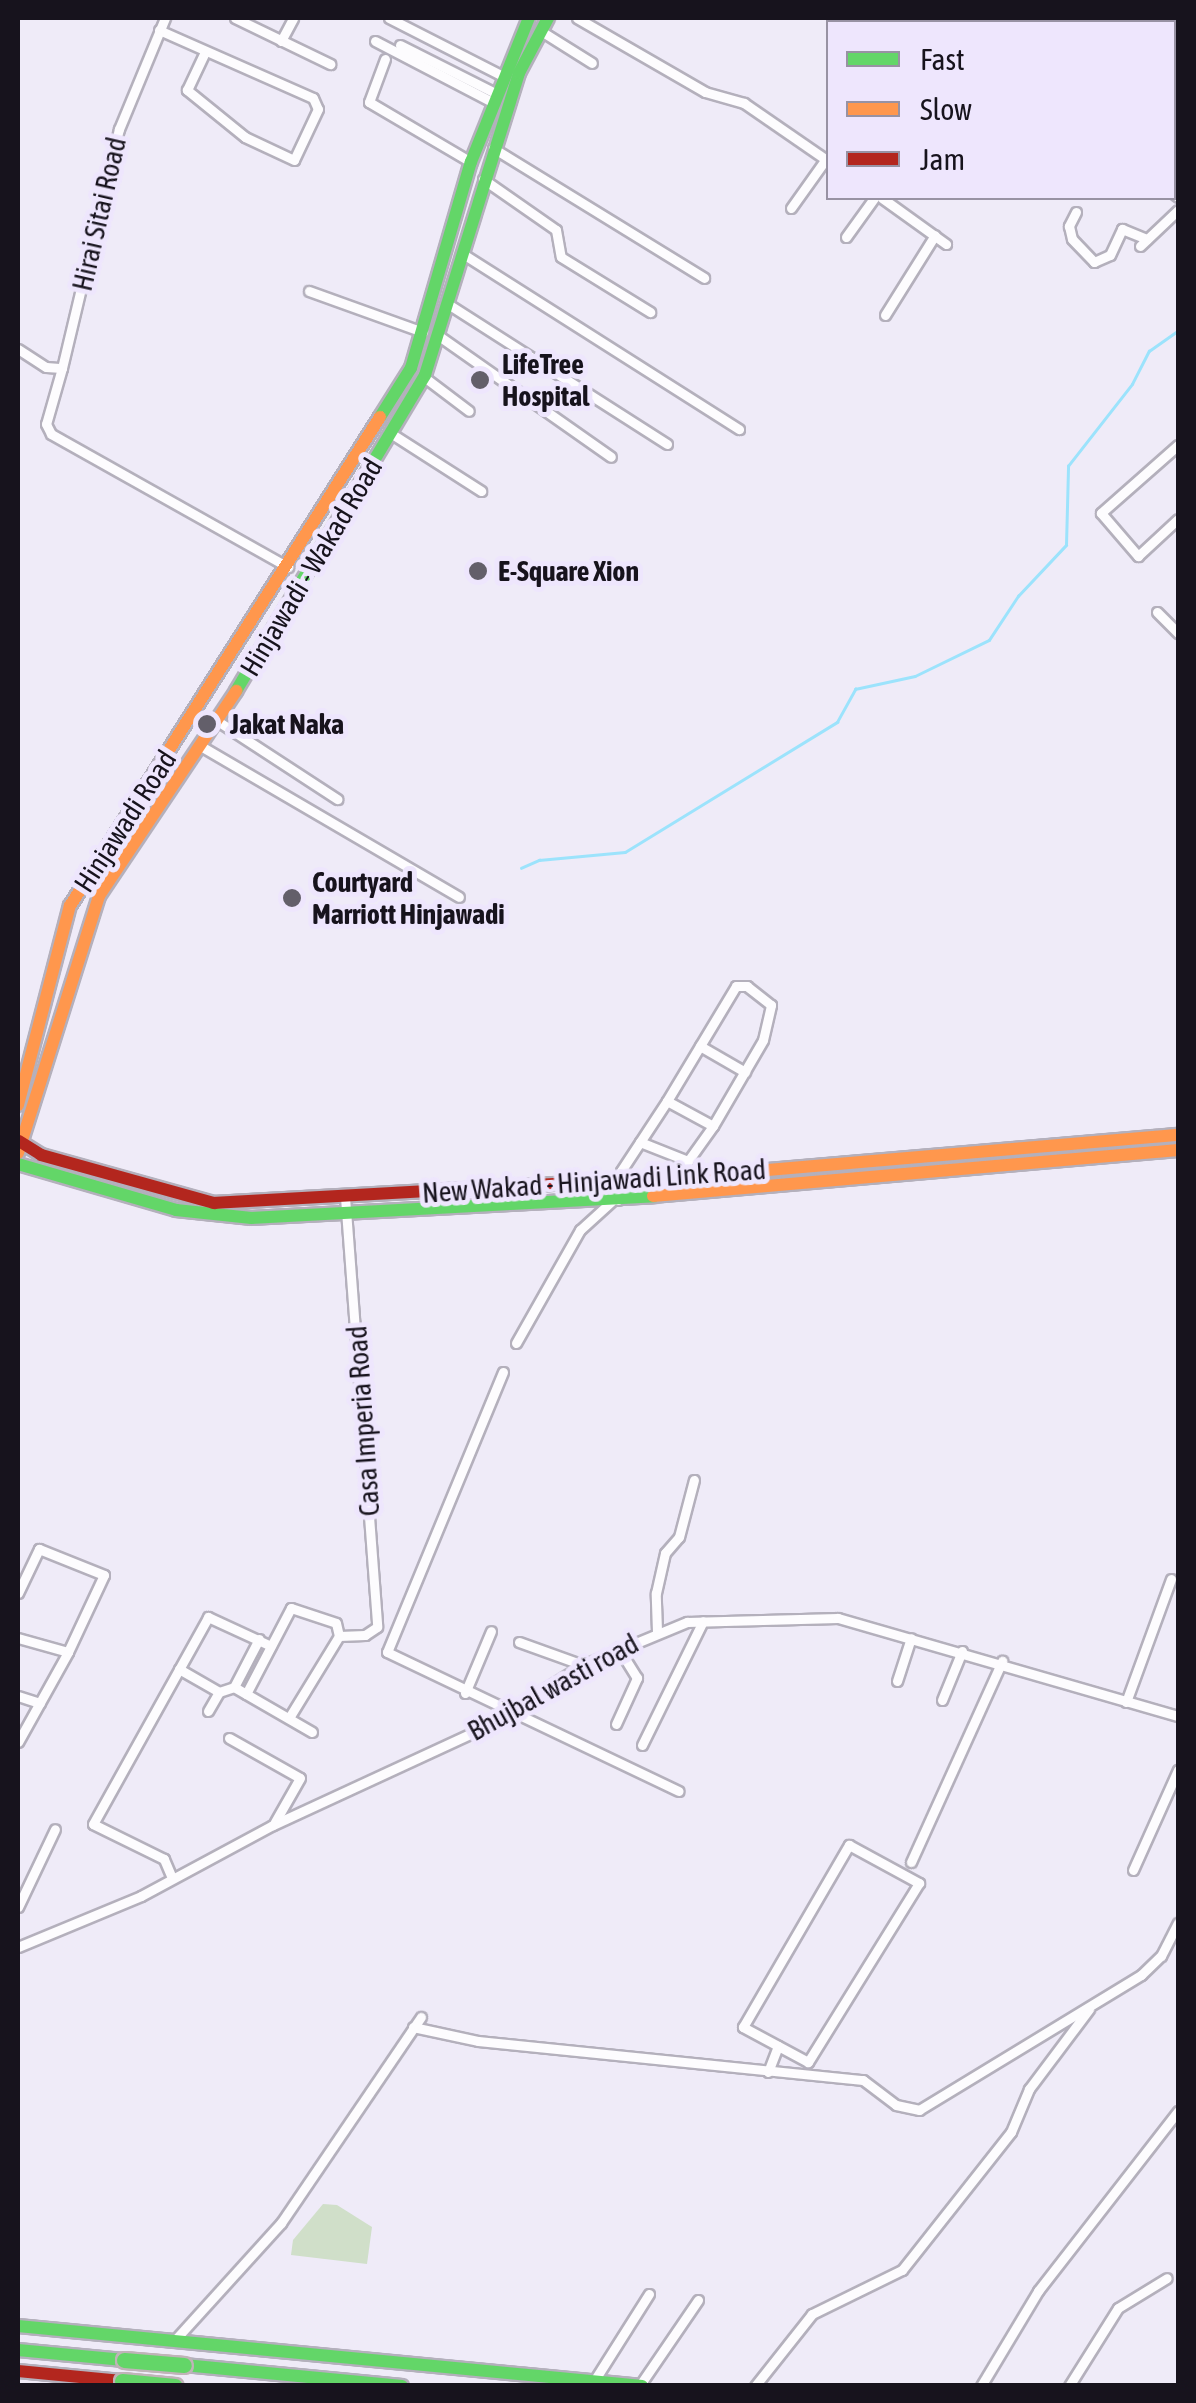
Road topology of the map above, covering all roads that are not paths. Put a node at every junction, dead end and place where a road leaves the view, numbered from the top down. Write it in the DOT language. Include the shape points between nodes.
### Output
graph roads {
  1 [pos="165,18"];
  2 [pos="235,18"];
  3 [pos="293,18"];
  4 [pos="389,18"];
  5 [pos="529,18"];
  6 [pos="577,18"];
  7 [pos="545,24"];
  8 [pos="159,30"];
  9 [pos="281,41"];
  10 [pos="376,41"];
  11 [pos="400,45"];
  12 [pos="205,52"];
  13 [pos="386,58"];
  14 [pos="592,63"];
  15 [pos="330,64"];
  16 [pos="501,75"];
  17 [pos="494,97"];
  18 [pos="493,148"];
  19 [pos="471,162"];
  20 [pos="823,165"];
  21 [pos="483,180"];
  22 [pos="871,200"];
  23 [pos="874,200"];
  24 [pos="791,208"];
  25 [pos="1178,210"];
  26 [pos="1076,212"];
  27 [pos="935,234"];
  28 [pos="846,237"];
  29 [pos="946,244"];
  30 [pos="463,254"];
  31 [pos="704,278"];
  32 [pos="309,291"];
  33 [pos="448,304"];
  34 [pos="650,312"];
  35 [pos="885,314"];
  36 [pos="431,334"];
  37 [pos="18,350"];
  38 [pos="62,368"];
  39 [pos="424,377"];
  40 [pos="469,411"];
  41 [pos="739,429"];
  42 [pos="392,434"];
  43 [pos="667,444"];
  44 [pos="1178,444"];
  45 [pos="612,458"];
  46 [pos="482,492"];
  47 [pos="1178,519"];
  48 [pos="289,567"];
  49 [pos="1157,612"];
  50 [pos="1178,633"];
  51 [pos="216,720"];
  52 [pos="199,745"];
  53 [pos="337,799"];
  54 [pos="459,897"];
  55 [pos="700,1046"];
  56 [pos="745,1072"];
  57 [pos="668,1101"];
  58 [pos="18,1105"];
  59 [pos="713,1126"];
  60 [pos="1178,1135"];
  61 [pos="640,1142"];
  62 [pos="18,1145"];
  63 [pos="1178,1150"];
  64 [pos="18,1164"];
  65 [pos="886,1168"];
  66 [pos="624,1182"];
  67 [pos="346,1197"];
  68 [pos="619,1200"];
  69 [pos="346,1215"];
  70 [pos="516,1343"];
  71 [pos="502,1372"];
  72 [pos="694,1480"];
  73 [pos="1171,1579"];
  74 [pos="18,1593"];
  75 [pos="703,1621"];
  76 [pos="377,1627"];
  77 [pos="491,1631"];
  78 [pos="657,1631"];
  79 [pos="394,1632"];
  80 [pos="339,1636"];
  81 [pos="18,1638"];
  82 [pos="911,1638"];
  83 [pos="260,1639"];
  84 [pos="519,1642"];
  85 [pos="271,1646"];
  86 [pos="618,1648"];
  87 [pos="962,1650"];
  88 [pos="68,1652"];
  89 [pos="1002,1662"];
  90 [pos="583,1664"];
  91 [pos="179,1669"];
  92 [pos="896,1681"];
  93 [pos="234,1687"];
  94 [pos="218,1692"];
  95 [pos="465,1693"];
  96 [pos="246,1694"];
  97 [pos="18,1696"];
  98 [pos="942,1700"];
  99 [pos="1126,1702"];
  100 [pos="40,1703"];
  101 [pos="208,1710"];
  102 [pos="508,1711"];
  103 [pos="1178,1716"];
  104 [pos="290,1718"];
  105 [pos="616,1724"];
  106 [pos="312,1732"];
  107 [pos="229,1738"];
  108 [pos="18,1742"];
  109 [pos="642,1745"];
  110 [pos="1178,1770"];
  111 [pos="679,1791"];
  112 [pos="273,1824"];
  113 [pos="55,1829"];
  114 [pos="911,1862"];
  115 [pos="1134,1870"];
  116 [pos="172,1878"];
  117 [pos="18,1907"];
  118 [pos="1178,1923"];
  119 [pos="18,1947"];
  120 [pos="1094,2002"];
  121 [pos="421,2017"];
  122 [pos="414,2027"];
  123 [pos="778,2046"];
  124 [pos="768,2072"];
  125 [pos="1178,2111"];
  126 [pos="1167,2278"];
  127 [pos="648,2294"];
  128 [pos="698,2300"];
  129 [pos="18,2326"];
  130 [pos="174,2341"];
  131 [pos="18,2350"];
  132 [pos="18,2371"];
  133 [pos="594,2381"];
  134 [pos="642,2385"];
  135 [pos="152,2386"];
  136 [pos="171,2386"];
  137 [pos="402,2386"];
  138 [pos="755,2386"];
  139 [pos="980,2386"];
  140 [pos="1069,2386"];
  1 -- 8 [label="street, Hirai Sitai Road"];
  2 -- 9 [label="street"];
  3 -- 9 [label="street"];
  4 -- 16 [label="street"];
  5 -- 16 [label="main road, Hinjawadi Road"];
  6 -- 20 [label="street" via="705,92 744,102"];
  7 -- 14 [label="street"];
  7 -- 18 [label="main road, Hinjawadi - Wakad Road"];
  8 -- 12 [label="street"];
  8 -- 38 [label="street, Hirai Sitai Road" via="119,129"];
  9 -- 15 [label="street"];
  10 -- 17 [label="street"];
  11 -- 17 [label="street"];
  12 -- 12 [label="street" via="313,98 318,109 294,160 244,137 187,90"];
  13 -- 19 [label="street" via="369,102"];
  16 -- 17 [label="main road, Hinjawadi Road"];
  17 -- 19 [label="main road, Hinjawadi Road"];
  18 -- 21 [label="main road, Hinjawadi - Wakad Road"];
  18 -- 31 [label="street"];
  19 -- 36 [label="main road, Hinjawadi Road"];
  20 -- 24 [label="street"];
  21 -- 30 [label="main road, Hinjawadi - Wakad Road"];
  21 -- 34 [label="street" via="556,230 560,257"];
  22 -- 28 [label="street"];
  23 -- 27 [label="street"];
  25 -- 26 [label="street" via="1144,242 1122,229 1110,254 1094,262 1072,239 1068,226"];
  27 -- 29 [label="street"];
  27 -- 35 [label="street"];
  30 -- 33 [label="main road, Hinjawadi - Wakad Road"];
  30 -- 41 [label="street"];
  32 -- 36 [label="street"];
  33 -- 36 [label="main road, Hinjawadi - Wakad Road"];
  33 -- 43 [label="street"];
  36 -- 39 [label="main road, Hinjawadi - Wakad Road"];
  36 -- 45 [label="street"];
  36 -- 48 [label="main road, Hinjawadi Road"];
  37 -- 38 [label="street"];
  38 -- 48 [label="street, Hirai Sitai Road" via="46,424 51,434"];
  39 -- 40 [label="street"];
  39 -- 42 [label="main road, Hinjawadi - Wakad Road"];
  42 -- 46 [label="street"];
  42 -- 51 [label="main road, Hinjawadi - Wakad Road"];
  44 -- 47 [label="street" via="1101,513 1138,556"];
  48 -- 58 [label="main road, Hinjawadi Road" via="70,906"];
  49 -- 50 [label="street"];
  51 -- 52 [label="main road, Hinjawadi - Wakad Road"];
  51 -- 53 [label="street"];
  52 -- 54 [label="street"];
  52 -- 62 [label="main road, Hinjawadi - Wakad Road" via="98,896"];
  55 -- 56 [label="street"];
  55 -- 56 [label="street" via="736,986 746,986 772,1012"];
  55 -- 57 [label="street"];
  56 -- 59 [label="street"];
  57 -- 59 [label="street"];
  57 -- 61 [label="street"];
  59 -- 61 [label="street" via="688,1160"];
  60 -- 65 [label="main road, New Wakad - Hinjawadi Link Road"];
  61 -- 66 [label="street"];
  62 -- 67 [label="main road, New Wakad - Hinjawadi Link Road" via="214,1203"];
  63 -- 65 [label="main road, New Wakad - Hinjawadi Link Road"];
  64 -- 69 [label="main road, New Wakad - Hinjawadi Link Road" via="212,1218"];
  65 -- 66 [label="main road, New Wakad - Hinjawadi Link Road"];
  65 -- 68 [label="main road, New Wakad - Hinjawadi Link Road"];
  66 -- 67 [label="main road, New Wakad - Hinjawadi Link Road"];
  66 -- 68 [label="street"];
  67 -- 69 [label="street, Casa Imperia Road"];
  68 -- 69 [label="main road, New Wakad - Hinjawadi Link Road"];
  68 -- 70 [label="street" via="580,1230"];
  69 -- 76 [label="street, Casa Imperia Road"];
  71 -- 79 [label="street"];
  72 -- 78 [label="street" via="679,1538 665,1553"];
  73 -- 99 [label="street"];
  74 -- 88 [label="street" via="38,1549 104,1575"];
  75 -- 78 [label="street, Bhujbal wasti road"];
  75 -- 82 [label="street, Bhujbal wasti road" via="838,1618"];
  75 -- 109 [label="street"];
  76 -- 79 [label="street"];
  76 -- 80 [label="street"];
  77 -- 95 [label="street"];
  78 -- 86 [label="street, Bhujbal wasti road"];
  79 -- 95 [label="street" via="386,1652"];
  80 -- 85 [label="street" via="336,1623 296,1606"];
  80 -- 104 [label="street"];
  81 -- 88 [label="street"];
  82 -- 87 [label="street, Bhujbal wasti road"];
  82 -- 92 [label="street"];
  83 -- 85 [label="street"];
  83 -- 91 [label="street" via="208,1616"];
  83 -- 93 [label="street"];
  84 -- 90 [label="street"];
  85 -- 96 [label="street"];
  86 -- 90 [label="street, Bhujbal wasti road"];
  86 -- 105 [label="street" via="636,1678"];
  87 -- 89 [label="street, Bhujbal wasti road"];
  87 -- 98 [label="street"];
  88 -- 100 [label="street"];
  89 -- 99 [label="street, Bhujbal wasti road"];
  89 -- 114 [label="street"];
  90 -- 102 [label="street, Bhujbal wasti road"];
  91 -- 94 [label="street"];
  91 -- 116 [label="street" via="93,1824 164,1859"];
  93 -- 94 [label="street"];
  93 -- 96 [label="street"];
  94 -- 101 [label="street"];
  95 -- 102 [label="street"];
  96 -- 104 [label="street"];
  97 -- 100 [label="street"];
  99 -- 103 [label="street, Bhujbal wasti road"];
  100 -- 108 [label="street"];
  102 -- 111 [label="street"];
  102 -- 112 [label="street, Bhujbal wasti road"];
  104 -- 106 [label="street"];
  107 -- 112 [label="street" via="300,1778"];
  110 -- 115 [label="street"];
  112 -- 116 [label="street, Bhujbal wasti road"];
  113 -- 117 [label="street"];
  116 -- 119 [label="street, Bhujbal wasti road"];
  118 -- 120 [label="street" via="1156,1962"];
  120 -- 124 [label="street" via="920,2110 896,2105 862,2080"];
  120 -- 138 [label="street" via="1030,2090 1011,2132 902,2270 812,2314"];
  121 -- 122 [label="street"];
  122 -- 124 [label="street" via="478,2042"];
  122 -- 130 [label="street" via="281,2223"];
  123 -- 123 [label="street" via="808,2062 920,1882 849,1844 743,2028"];
  123 -- 124 [label="street"];
  125 -- 139 [label="street" via="1038,2291"];
  126 -- 140 [label="street" via="1118,2308"];
  127 -- 133 [label="street"];
  128 -- 134 [label="street"];
  129 -- 130 [label="main road"];
  130 -- 133 [label="main road"];
  130 -- 135 [label="main road" via="162,2348"];
  130 -- 136 [label="main road" via="179,2352"];
  131 -- 137 [label="main road, bridge"];
  132 -- 136 [label="main road, bridge"];
  133 -- 134 [label="main road"];
}
